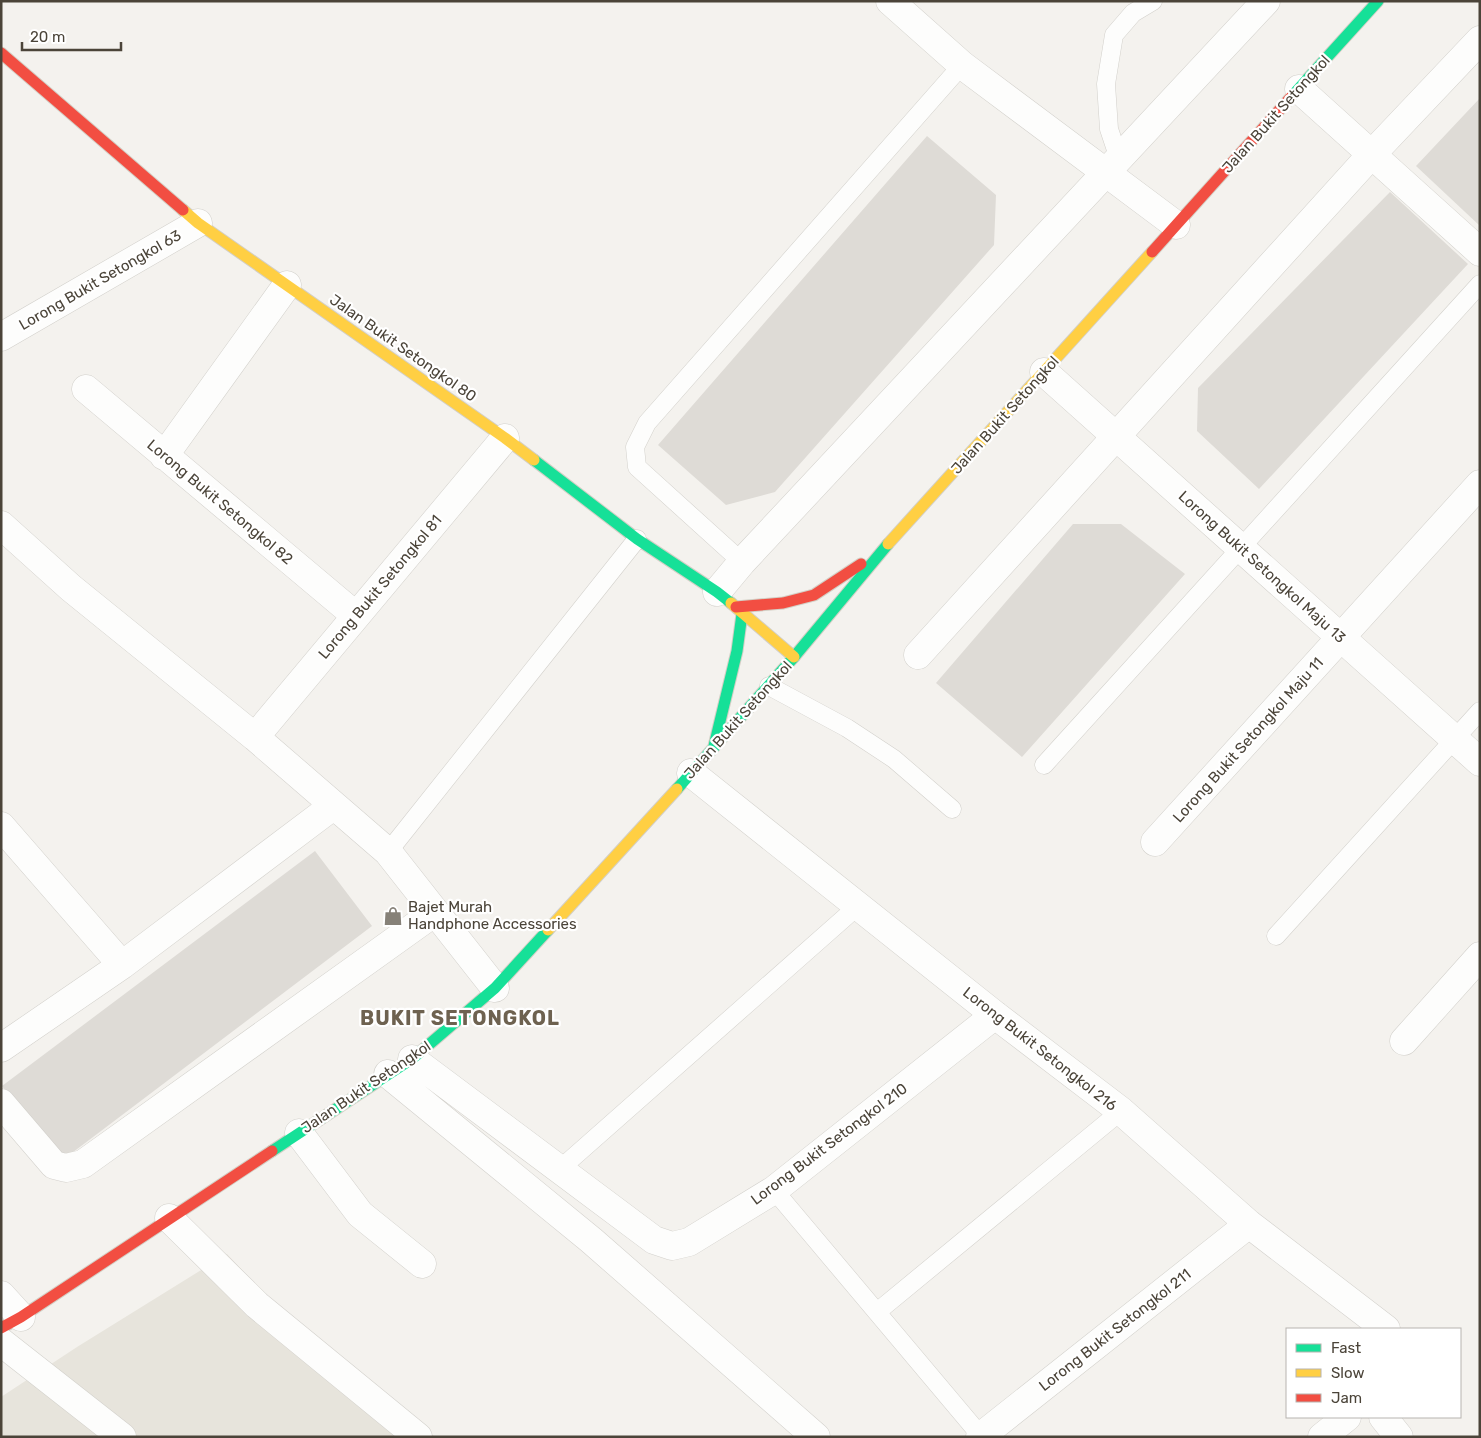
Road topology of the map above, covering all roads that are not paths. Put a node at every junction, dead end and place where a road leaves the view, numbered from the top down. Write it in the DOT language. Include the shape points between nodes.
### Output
graph roads {
  1 [pos="890,1"];
  2 [pos="1153,1"];
  3 [pos="1266,1"];
  4 [pos="1378,1"];
  5 [pos="1480,40"];
  6 [pos="1,53"];
  7 [pos="962,65"];
  8 [pos="1299,89"];
  9 [pos="1372,154"];
  10 [pos="1112,166"];
  11 [pos="198,222"];
  12 [pos="1176,224"];
  13 [pos="1480,252"];
  14 [pos="1480,284"];
  15 [pos="287,285"];
  16 [pos="1,337"];
  17 [pos="1044,372"];
  18 [pos="86,389"];
  19 [pos="1116,436"];
  20 [pos="505,438"];
  21 [pos="164,456"];
  22 [pos="1480,484"];
  23 [pos="1,525"];
  24 [pos="637,539"];
  25 [pos="1241,548"];
  26 [pos="884,549"];
  27 [pos="742,562"];
  28 [pos="732,604"];
  29 [pos="355,615"];
  30 [pos="1341,638"];
  31 [pos="918,654"];
  32 [pos="794,657"];
  33 [pos="770,686"];
  34 [pos="1480,711"];
  35 [pos="255,737"];
  36 [pos="1454,739"];
  37 [pos="713,750"];
  38 [pos="1480,762"];
  39 [pos="1044,765"];
  40 [pos="691,773"];
  41 [pos="333,806"];
  42 [pos="952,809"];
  43 [pos="1,826"];
  44 [pos="1156,842"];
  45 [pos="388,852"];
  46 [pos="859,905"];
  47 [pos="435,912"];
  48 [pos="1276,936"];
  49 [pos="1480,956"];
  50 [pos="122,965"];
  51 [pos="496,988"];
  52 [pos="995,1015"];
  53 [pos="1404,1041"];
  54 [pos="1,1048"];
  55 [pos="412,1059"];
  56 [pos="388,1074"];
  57 [pos="1,1103"];
  58 [pos="1121,1111"];
  59 [pos="299,1133"];
  60 [pos="560,1169"];
  61 [pos="774,1190"];
  62 [pos="169,1218"];
  63 [pos="1249,1224"];
  64 [pos="422,1264"];
  65 [pos="1,1295"];
  66 [pos="877,1312"];
  67 [pos="11,1323"];
  68 [pos="1385,1328"];
  69 [pos="1,1342"];
  70 [pos="1346,1418"];
  71 [pos="1384,1418"];
  72 [pos="981,1436"];
  73 [pos="122,1437"];
  74 [pos="418,1437"];
  75 [pos="816,1437"];
  76 [pos="1322,1437"];
  77 [pos="1400,1437"];
  1 -- 7 [label="street"];
  2 -- 10 [label="lane" via="1133,13 1114,35 1106,84"];
  3 -- 10 [label="street"];
  4 -- 8 [label="street, Jalan Bukit Setongkol"];
  5 -- 9 [label="street"];
  6 -- 11 [label="street, Jalan Bukit Setongkol 80"];
  7 -- 10 [label="street"];
  7 -- 27 [label="lane" via="647,423 635,447 637,467"];
  8 -- 9 [label="street"];
  8 -- 12 [label="street, Jalan Bukit Setongkol"];
  9 -- 13 [label="street"];
  9 -- 19 [label="street"];
  10 -- 12 [label="street"];
  10 -- 27 [label="street"];
  11 -- 15 [label="street, Jalan Bukit Setongkol 80"];
  11 -- 16 [label="street, Lorong Bukit Setongkol 63"];
  12 -- 17 [label="street, Jalan Bukit Setongkol"];
  14 -- 25 [label="lane"];
  15 -- 20 [label="street, Jalan Bukit Setongkol 80"];
  15 -- 21 [label="street"];
  17 -- 19 [label="street, Lorong Bukit Setongkol Maju 13"];
  17 -- 26 [label="street, Jalan Bukit Setongkol"];
  18 -- 21 [label="street, Lorong Bukit Setongkol 82"];
  19 -- 25 [label="street, Lorong Bukit Setongkol Maju 13"];
  19 -- 31 [label="street"];
  20 -- 24 [label="street, Jalan Bukit Setongkol 80"];
  20 -- 29 [label="street, Lorong Bukit Setongkol 81"];
  21 -- 29 [label="street, Lorong Bukit Setongkol 82"];
  22 -- 30 [label="street, Lorong Bukit Setongkol Maju 11"];
  23 -- 35 [label="street" via="71,588"];
  24 -- 28 [label="street, Jalan Bukit Setongkol 80"];
  24 -- 45 [label="lane"];
  25 -- 30 [label="street, Lorong Bukit Setongkol Maju 13"];
  25 -- 39 [label="lane"];
  26 -- 28 [label="street" via="814,595 783,604"];
  26 -- 32 [label="street, Jalan Bukit Setongkol"];
  27 -- 28 [label="street"];
  28 -- 32 [label="street, Jalan Bukit Setongkol 80"];
  28 -- 37 [label="street" via="737,651"];
  29 -- 35 [label="street, Lorong Bukit Setongkol 81"];
  30 -- 36 [label="street, Lorong Bukit Setongkol Maju 13"];
  30 -- 44 [label="street, Lorong Bukit Setongkol Maju 11"];
  32 -- 33 [label="street, Jalan Bukit Setongkol"];
  33 -- 37 [label="street, Jalan Bukit Setongkol"];
  33 -- 42 [label="lane" via="847,728 894,759"];
  34 -- 36 [label="lane"];
  35 -- 41 [label="street"];
  36 -- 38 [label="street, Lorong Bukit Setongkol Maju 13"];
  36 -- 48 [label="lane"];
  37 -- 40 [label="street, Jalan Bukit Setongkol"];
  40 -- 46 [label="street, Lorong Bukit Setongkol 216"];
  40 -- 51 [label="street, Jalan Bukit Setongkol"];
  41 -- 45 [label="street"];
  41 -- 50 [label="street"];
  43 -- 50 [label="street"];
  45 -- 47 [label="street"];
  46 -- 52 [label="street, Lorong Bukit Setongkol 216"];
  46 -- 60 [label="lane"];
  47 -- 51 [label="street"];
  47 -- 57 [label="street" via="83,1164 66,1168 54,1165"];
  49 -- 53 [label="street"];
  50 -- 54 [label="street"];
  51 -- 55 [label="street, Jalan Bukit Setongkol"];
  52 -- 58 [label="street, Lorong Bukit Setongkol 216"];
  52 -- 61 [label="street, Lorong Bukit Setongkol 210"];
  55 -- 56 [label="street, Jalan Bukit Setongkol"];
  55 -- 60 [label="street, Lorong Bukit Setongkol 210"];
  56 -- 59 [label="street, Jalan Bukit Setongkol"];
  56 -- 75 [label="street" via="591,1240"];
  58 -- 63 [label="street, Lorong Bukit Setongkol 216"];
  58 -- 66 [label="lane"];
  59 -- 62 [label="street, Jalan Bukit Setongkol"];
  59 -- 64 [label="street" via="360,1214"];
  60 -- 61 [label="street, Lorong Bukit Setongkol 210" via="654,1240 672,1246 689,1242"];
  61 -- 66 [label="lane"];
  62 -- 67 [label="street, Jalan Bukit Setongkol"];
  62 -- 74 [label="street" via="257,1305"];
  63 -- 68 [label="street, Lorong Bukit Setongkol 216"];
  63 -- 72 [label="street, Lorong Bukit Setongkol 211"];
  65 -- 67 [label="street"];
  66 -- 72 [label="lane"];
  69 -- 73 [label="street"];
  70 -- 76 [label="street"];
  71 -- 77 [label="street"];
}
